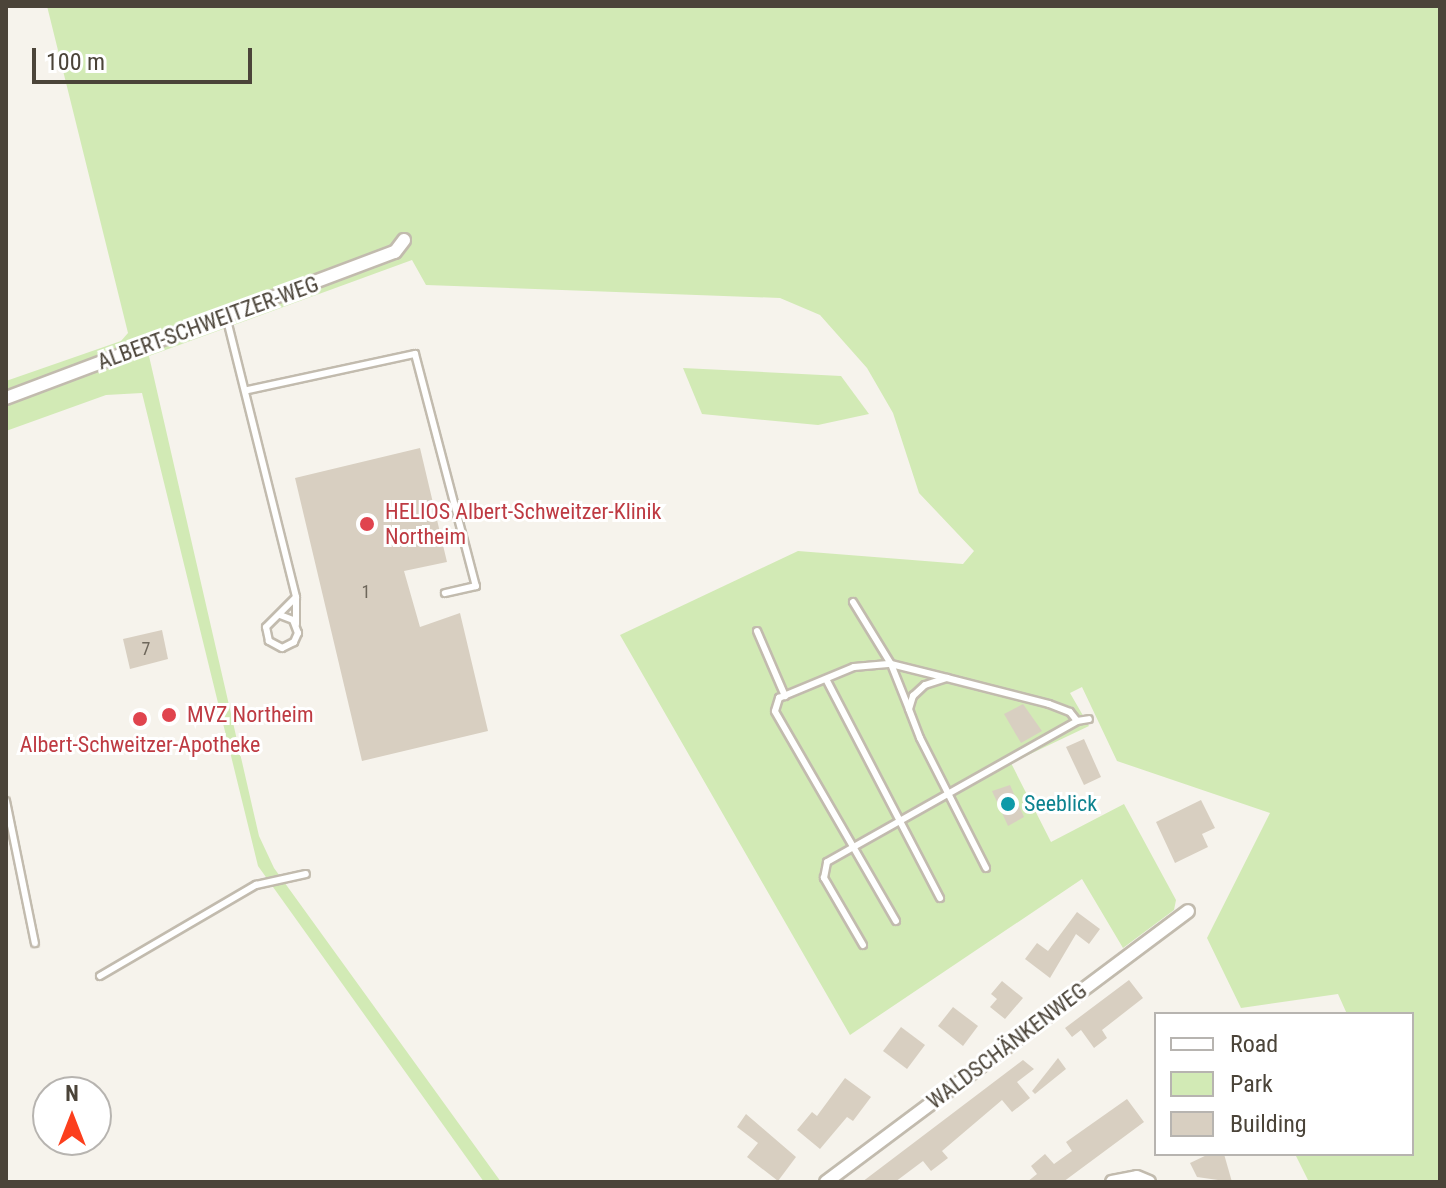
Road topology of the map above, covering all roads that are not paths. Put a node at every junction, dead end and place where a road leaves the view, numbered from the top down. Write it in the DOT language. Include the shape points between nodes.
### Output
graph roads {
  1 [pos="404,240"];
  2 [pos="226,316"];
  3 [pos="248,390"];
  4 [pos="6,398"];
  5 [pos="445,593"];
  6 [pos="296,597"];
  7 [pos="853,602"];
  8 [pos="280,615"];
  9 [pos="296,624"];
  10 [pos="757,631"];
  11 [pos="891,664"];
  12 [pos="947,678"];
  13 [pos="826,679"];
  14 [pos="785,696"];
  15 [pos="909,709"];
  16 [pos="1089,719"];
  17 [pos="1077,721"];
  18 [pos="951,791"];
  19 [pos="6,801"];
  20 [pos="899,819"];
  21 [pos="855,844"];
  22 [pos="986,868"];
  23 [pos="306,874"];
  24 [pos="940,898"];
  25 [pos="1188,911"];
  26 [pos="896,921"];
  27 [pos="35,943"];
  28 [pos="863,945"];
  29 [pos="100,976"];
  30 [pos="826,1182"];
  31 [pos="1112,1182"];
  32 [pos="1149,1182"];
  1 -- 2 [label="street, ALBERT-SCHWEITZER-WEG" via="395,252"];
  2 -- 3 [label="lane"];
  2 -- 4 [label="street, ALBERT-SCHWEITZER-WEG"];
  3 -- 5 [label="lane" via="415,354 476,586"];
  3 -- 6 [label="lane"];
  6 -- 8 [label="lane"];
  6 -- 9 [label="lane"];
  7 -- 11 [label="lane"];
  8 -- 9 [label="lane"];
  8 -- 9 [label="lane" via="271,619 266,632 277,647 294,642"];
  10 -- 14 [label="lane"];
  11 -- 12 [label="lane"];
  11 -- 13 [label="lane" via="854,667"];
  11 -- 15 [label="lane"];
  12 -- 15 [label="lane" via="925,685"];
  12 -- 17 [label="lane" via="1049,704 1070,712"];
  13 -- 14 [label="lane"];
  13 -- 20 [label="lane"];
  14 -- 21 [label="lane" via="775,711"];
  15 -- 18 [label="lane"];
  16 -- 17 [label="lane"];
  17 -- 18 [label="lane"];
  18 -- 20 [label="lane"];
  18 -- 22 [label="lane"];
  19 -- 27 [label="lane"];
  20 -- 21 [label="lane"];
  20 -- 24 [label="lane"];
  21 -- 26 [label="lane"];
  21 -- 28 [label="lane" via="827,862 824,878"];
  23 -- 29 [label="lane" via="256,885"];
  25 -- 30 [label="street, WALDSCHÄNKENWEG"];
  31 -- 32 [label="street" via="1137,1177"];
}
